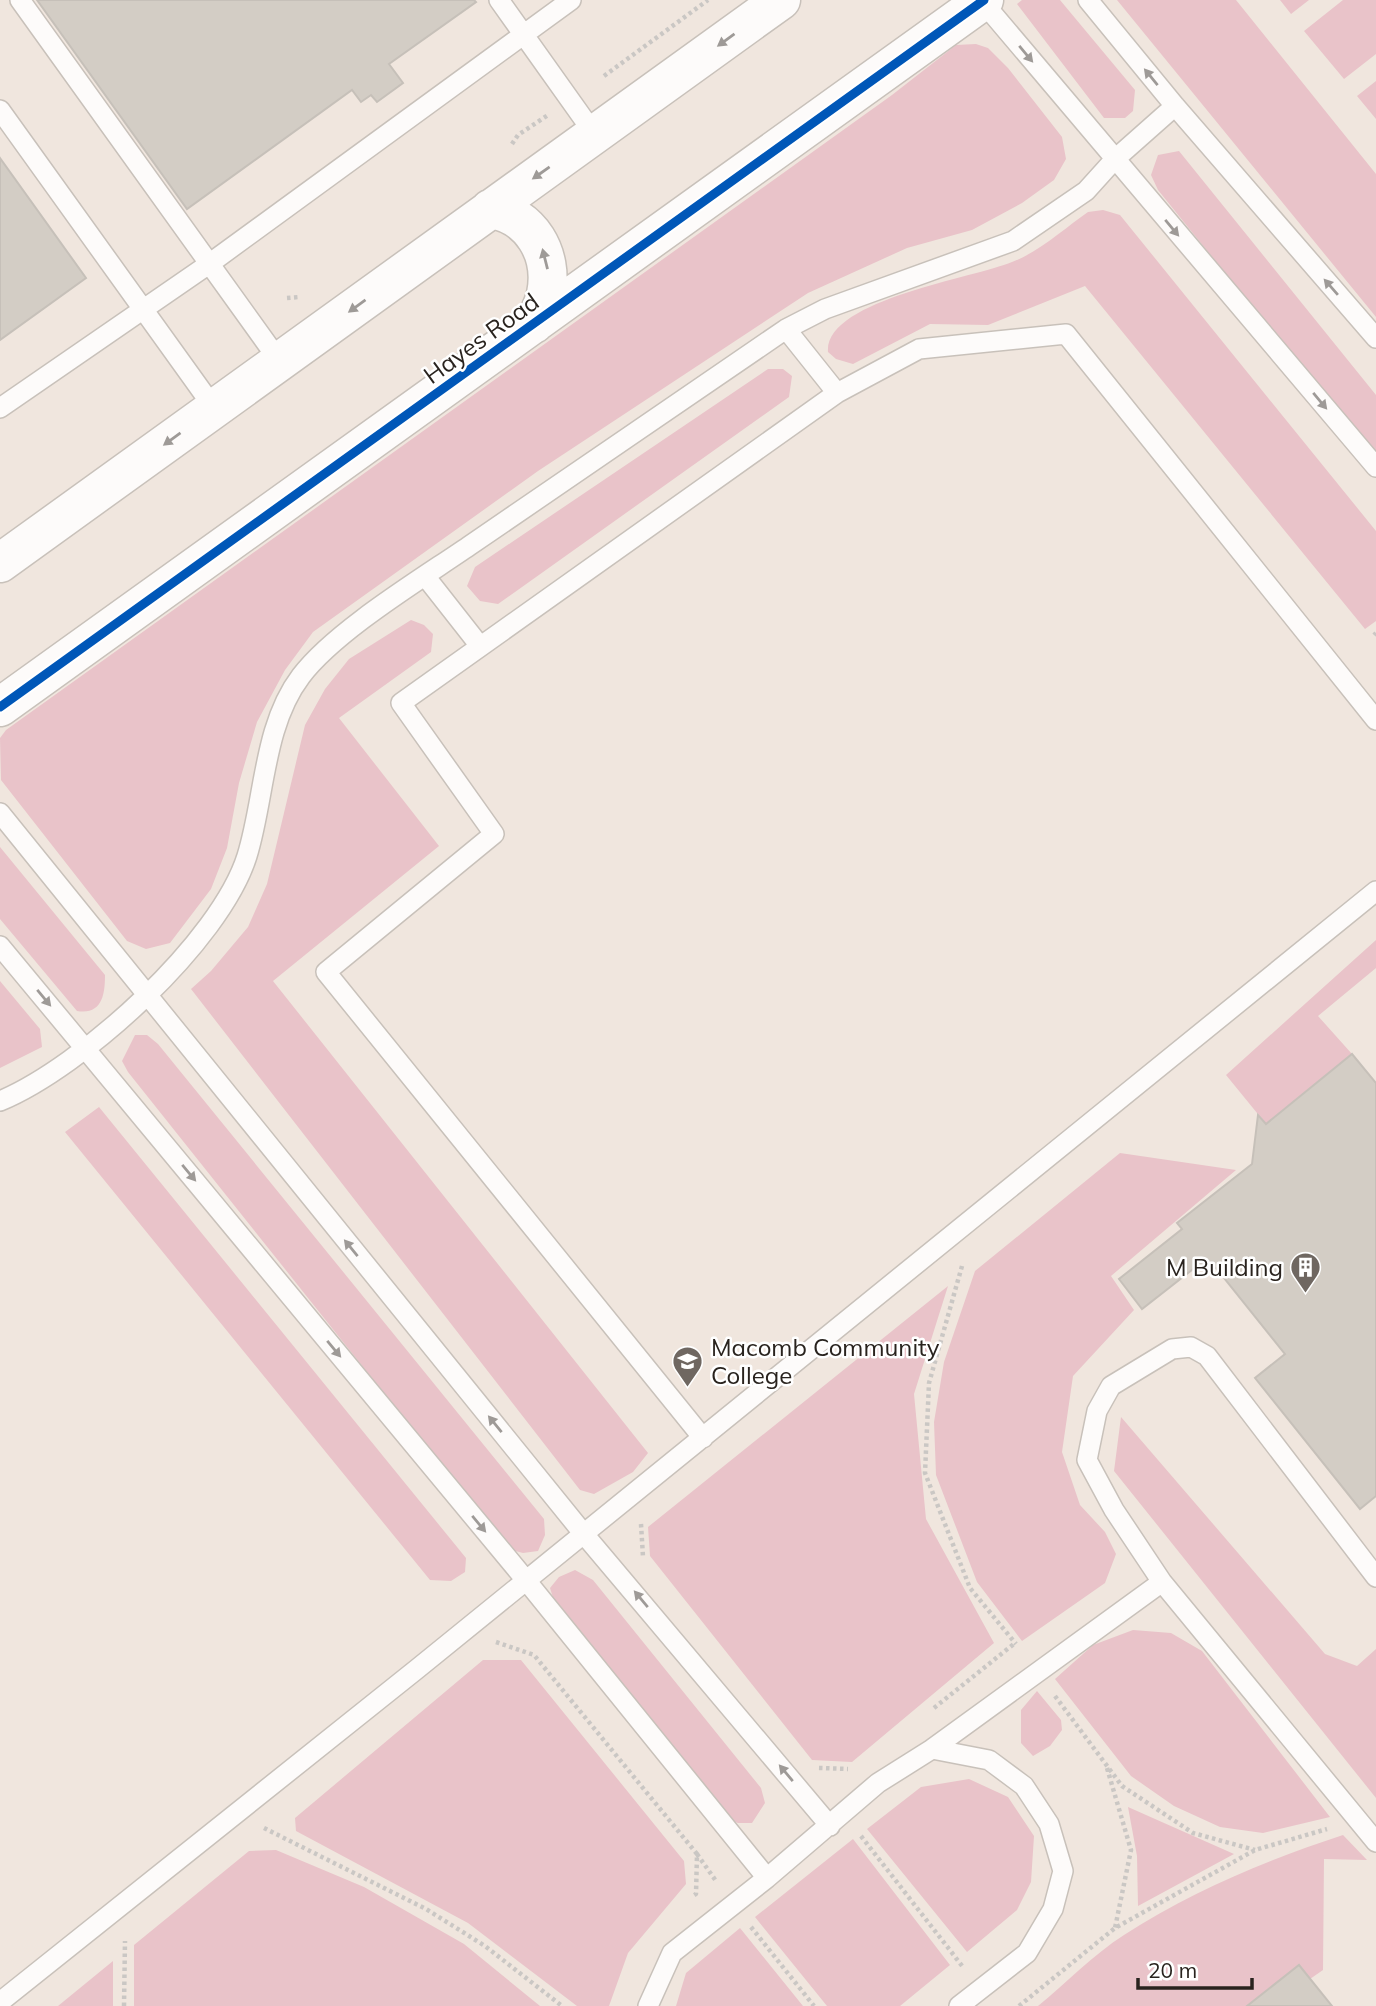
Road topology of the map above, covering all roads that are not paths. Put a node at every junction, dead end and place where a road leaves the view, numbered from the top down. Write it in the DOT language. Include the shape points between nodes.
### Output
graph roads {
  1 [pos="20,0"];
  2 [pos="499,0"];
  3 [pos="571,0"];
  4 [pos="781,0"];
  5 [pos="982,0"];
  6 [pos="1088,0"];
  7 [pos="524,34"];
  8 [pos="1175,106"];
  9 [pos="0,110"];
  10 [pos="595,135"];
  11 [pos="1114,160"];
  12 [pos="490,209"];
  13 [pos="209,264"];
  14 [pos="143,311"];
  15 [pos="534,324"];
  16 [pos="786,329"];
  17 [pos="1376,338"];
  18 [pos="280,362"];
  19 [pos="837,393"];
  20 [pos="0,408"];
  21 [pos="214,408"];
  22 [pos="1376,467"];
  23 [pos="3,554"];
  24 [pos="425,576"];
  25 [pos="480,646"];
  26 [pos="0,707"];
  27 [pos="1376,720"];
  28 [pos="0,813"];
  29 [pos="1376,891"];
  30 [pos="0,946"];
  31 [pos="145,994"];
  32 [pos="86,1049"];
  33 [pos="0,1101"];
  34 [pos="703,1438"];
  35 [pos="583,1533"];
  36 [pos="1376,1577"];
  37 [pos="525,1578"];
  38 [pos="1162,1582"];
  39 [pos="932,1749"];
  40 [pos="837,1820"];
  41 [pos="1376,1842"];
  42 [pos="767,1878"];
  43 [pos="0,2002"];
  44 [pos="648,2006"];
  45 [pos="959,2006"];
  1 -- 13 [label="lane"];
  2 -- 7 [label="lane"];
  3 -- 7 [label="lane"];
  4 -- 10 [label="street, one-way"];
  5 -- 11 [label="lane, one-way"];
  5 -- 15 [label="street, Hayes Road"];
  8 -- 6 [label="lane, one-way"];
  7 -- 10 [label="lane"];
  7 -- 13 [label="lane"];
  8 -- 11 [label="lane"];
  17 -- 8 [label="lane, one-way"];
  9 -- 14 [label="lane"];
  10 -- 12 [label="street, one-way"];
  11 -- 16 [label="lane" via="1086,191 1013,241 825,309"];
  11 -- 22 [label="lane, one-way"];
  15 -- 12 [label="street, one-way" via="546,296 548,270 542,247 518,219"];
  12 -- 18 [label="street, one-way"];
  13 -- 14 [label="lane"];
  13 -- 18 [label="lane"];
  14 -- 20 [label="lane"];
  14 -- 21 [label="lane"];
  15 -- 26 [label="street, Hayes Road"];
  16 -- 19 [label="lane"];
  16 -- 24 [label="lane"];
  18 -- 21 [label="street"];
  19 -- 25 [label="lane"];
  19 -- 27 [label="lane" via="919,349 1066,334"];
  21 -- 23 [label="street, one-way"];
  24 -- 25 [label="lane"];
  24 -- 31 [label="lane" via="339,639 301,676 280,714 246,858 228,901 200,941"];
  25 -- 34 [label="lane" via="401,703 494,834 326,972"];
  28 -- 31 [label="lane"];
  29 -- 34 [label="lane"];
  30 -- 32 [label="lane, one-way"];
  31 -- 32 [label="lane"];
  35 -- 31 [label="lane, one-way"];
  32 -- 33 [label="lane" via="38,1083"];
  32 -- 37 [label="lane, one-way"];
  34 -- 35 [label="lane"];
  35 -- 37 [label="lane"];
  40 -- 35 [label="lane, one-way"];
  36 -- 38 [label="lane" via="1207,1356 1191,1347 1172,1349 1111,1386 1097,1412 1087,1460"];
  37 -- 42 [label="lane"];
  37 -- 43 [label="lane"];
  38 -- 39 [label="lane"];
  38 -- 41 [label="lane"];
  39 -- 40 [label="lane" via="878,1783"];
  39 -- 45 [label="lane" via="989,1760 1024,1786 1049,1824 1063,1871 1053,1909 1027,1953"];
  40 -- 42 [label="lane"];
  42 -- 44 [label="lane" via="672,1953"];
}
